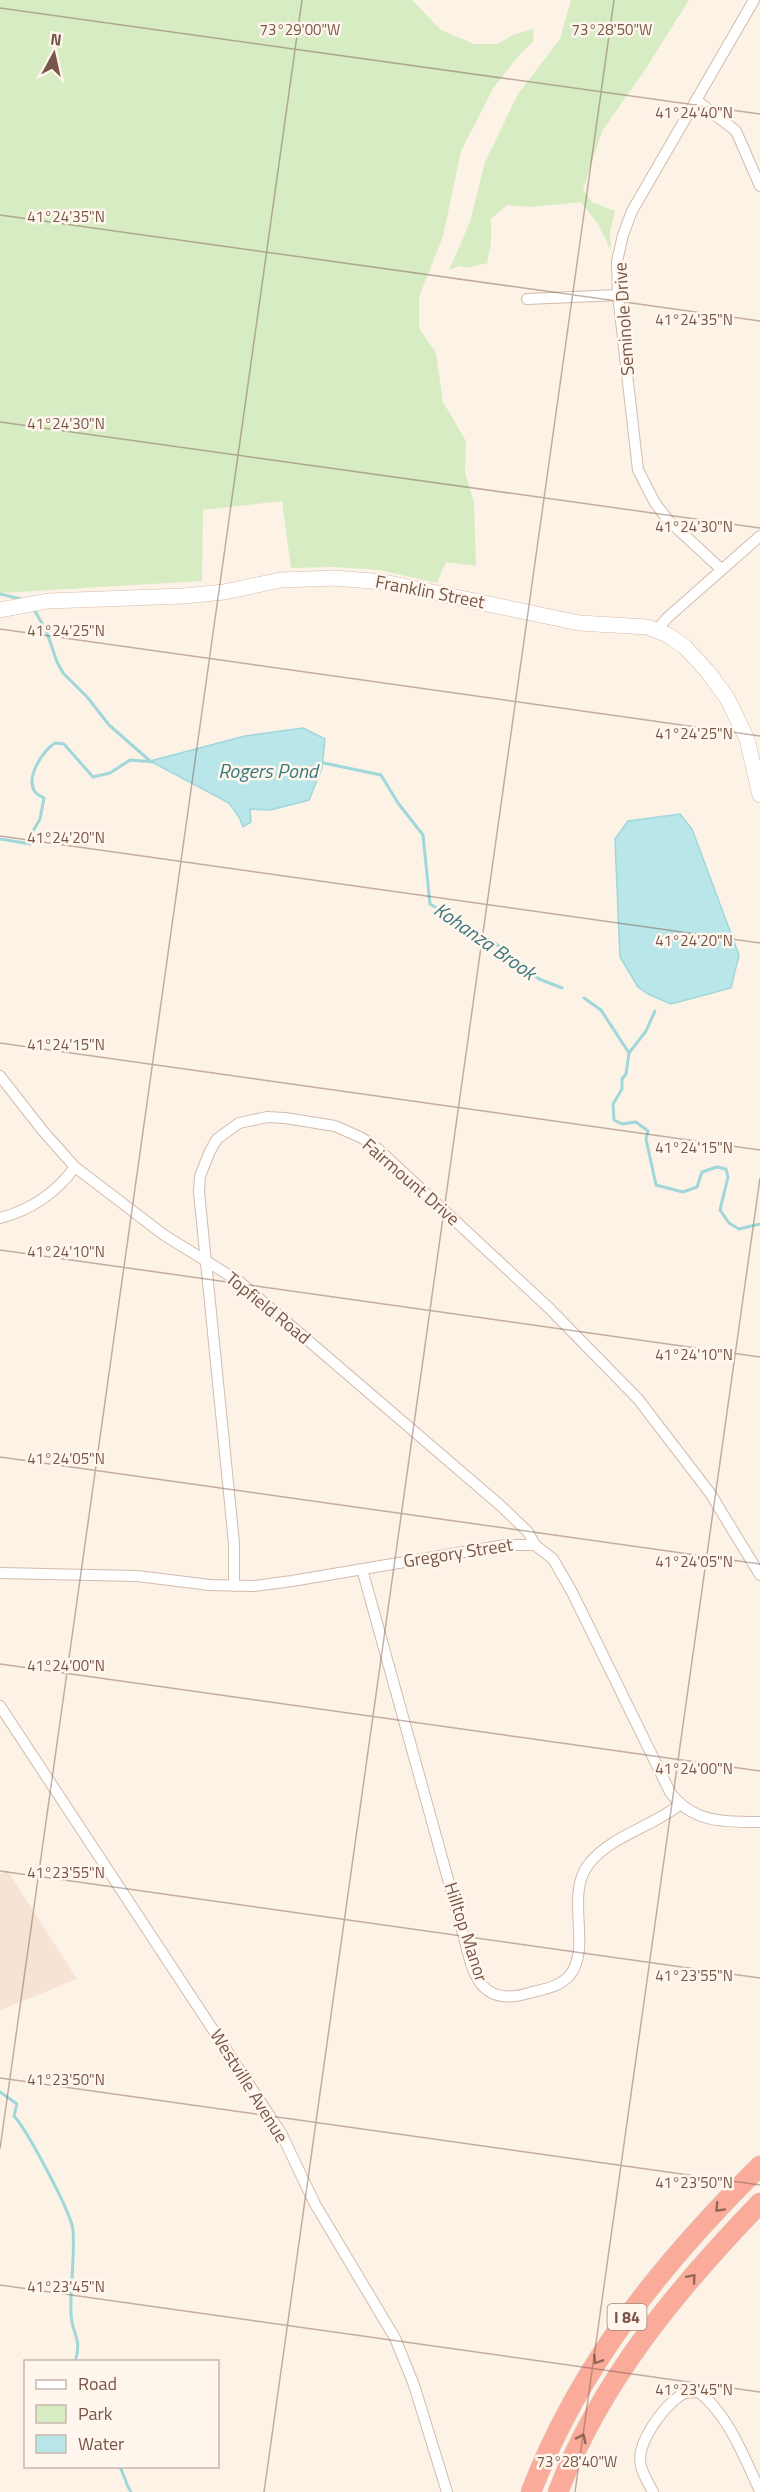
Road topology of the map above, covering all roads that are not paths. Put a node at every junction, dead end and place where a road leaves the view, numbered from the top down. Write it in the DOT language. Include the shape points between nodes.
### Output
graph roads {
  1 [pos="754,0"];
  2 [pos="696,100"];
  3 [pos="760,186"];
  4 [pos="618,295"];
  5 [pos="527,299"];
  6 [pos="760,536"];
  7 [pos="721,569"];
  8 [pos="0,610"];
  9 [pos="657,630"];
  10 [pos="760,795"];
  11 [pos="0,1076"];
  12 [pos="75,1167"];
  13 [pos="0,1218"];
  14 [pos="208,1262"];
  15 [pos="535,1545"];
  16 [pos="362,1569"];
  17 [pos="0,1573"];
  18 [pos="760,1575"];
  19 [pos="234,1586"];
  20 [pos="0,1706"];
  21 [pos="680,1805"];
  22 [pos="760,1822"];
  23 [pos="760,2166"];
  24 [pos="760,2203"];
  25 [pos="447,2492"];
  26 [pos="531,2492"];
  27 [pos="558,2492"];
  28 [pos="653,2492"];
  29 [pos="760,2492"];
  1 -- 2 [label="street, Seminole Drive"];
  2 -- 3 [label="street" via="736,131"];
  2 -- 4 [label="street, Seminole Drive" via="632,211 617,261"];
  4 -- 5 [label="street"];
  4 -- 7 [label="street, Seminole Drive" via="638,470 650,496 669,521"];
  6 -- 7 [label="street"];
  7 -- 9 [label="street"];
  8 -- 9 [label="main road, Franklin Street" via="63,599 184,596 281,580 334,578 384,582 579,623 637,625"];
  9 -- 10 [label="main road, Franklin Street" via="690,652 727,698 743,729"];
  11 -- 12 [label="street, Topfield Road"];
  12 -- 13 [label="street" via="55,1191 15,1214"];
  12 -- 14 [label="street, Topfield Road" via="164,1235"];
  14 -- 15 [label="street, Topfield Road" via="240,1282 501,1506 528,1532"];
  14 -- 18 [label="street, Fairmount Drive" via="200,1176 217,1139 227,1130 250,1119 285,1118 335,1126 362,1138 549,1308 638,1399 710,1493"];
  14 -- 19 [label="street, Fairmount Drive" via="234,1543"];
  15 -- 16 [label="street, Gregory Street" via="505,1545"];
  15 -- 21 [label="street, Gregory Street" via="553,1559 572,1592 670,1792"];
  16 -- 19 [label="street, Gregory Street"];
  16 -- 21 [label="street, Hilltop Manor" via="459,1919 476,1975 486,1991 514,1998 566,1979 576,1964 579,1887 588,1865 609,1846"];
  17 -- 19 [label="street, Gregory Street" via="137,1576"];
  20 -- 25 [label="street, Westville Avenue" via="281,2133 315,2204 395,2338"];
  21 -- 22 [label="street" via="694,1815 720,1821"];
  23 -- 26 [label="highway, I 84, one-way" via="674,2259 614,2334 563,2416"];
  27 -- 24 [label="highway, I 84, one-way" via="591,2421 633,2352 684,2287"];
  28 -- 29 [label="street" via="640,2466 640,2452 649,2431 682,2394 699,2391 720,2415"];
}
